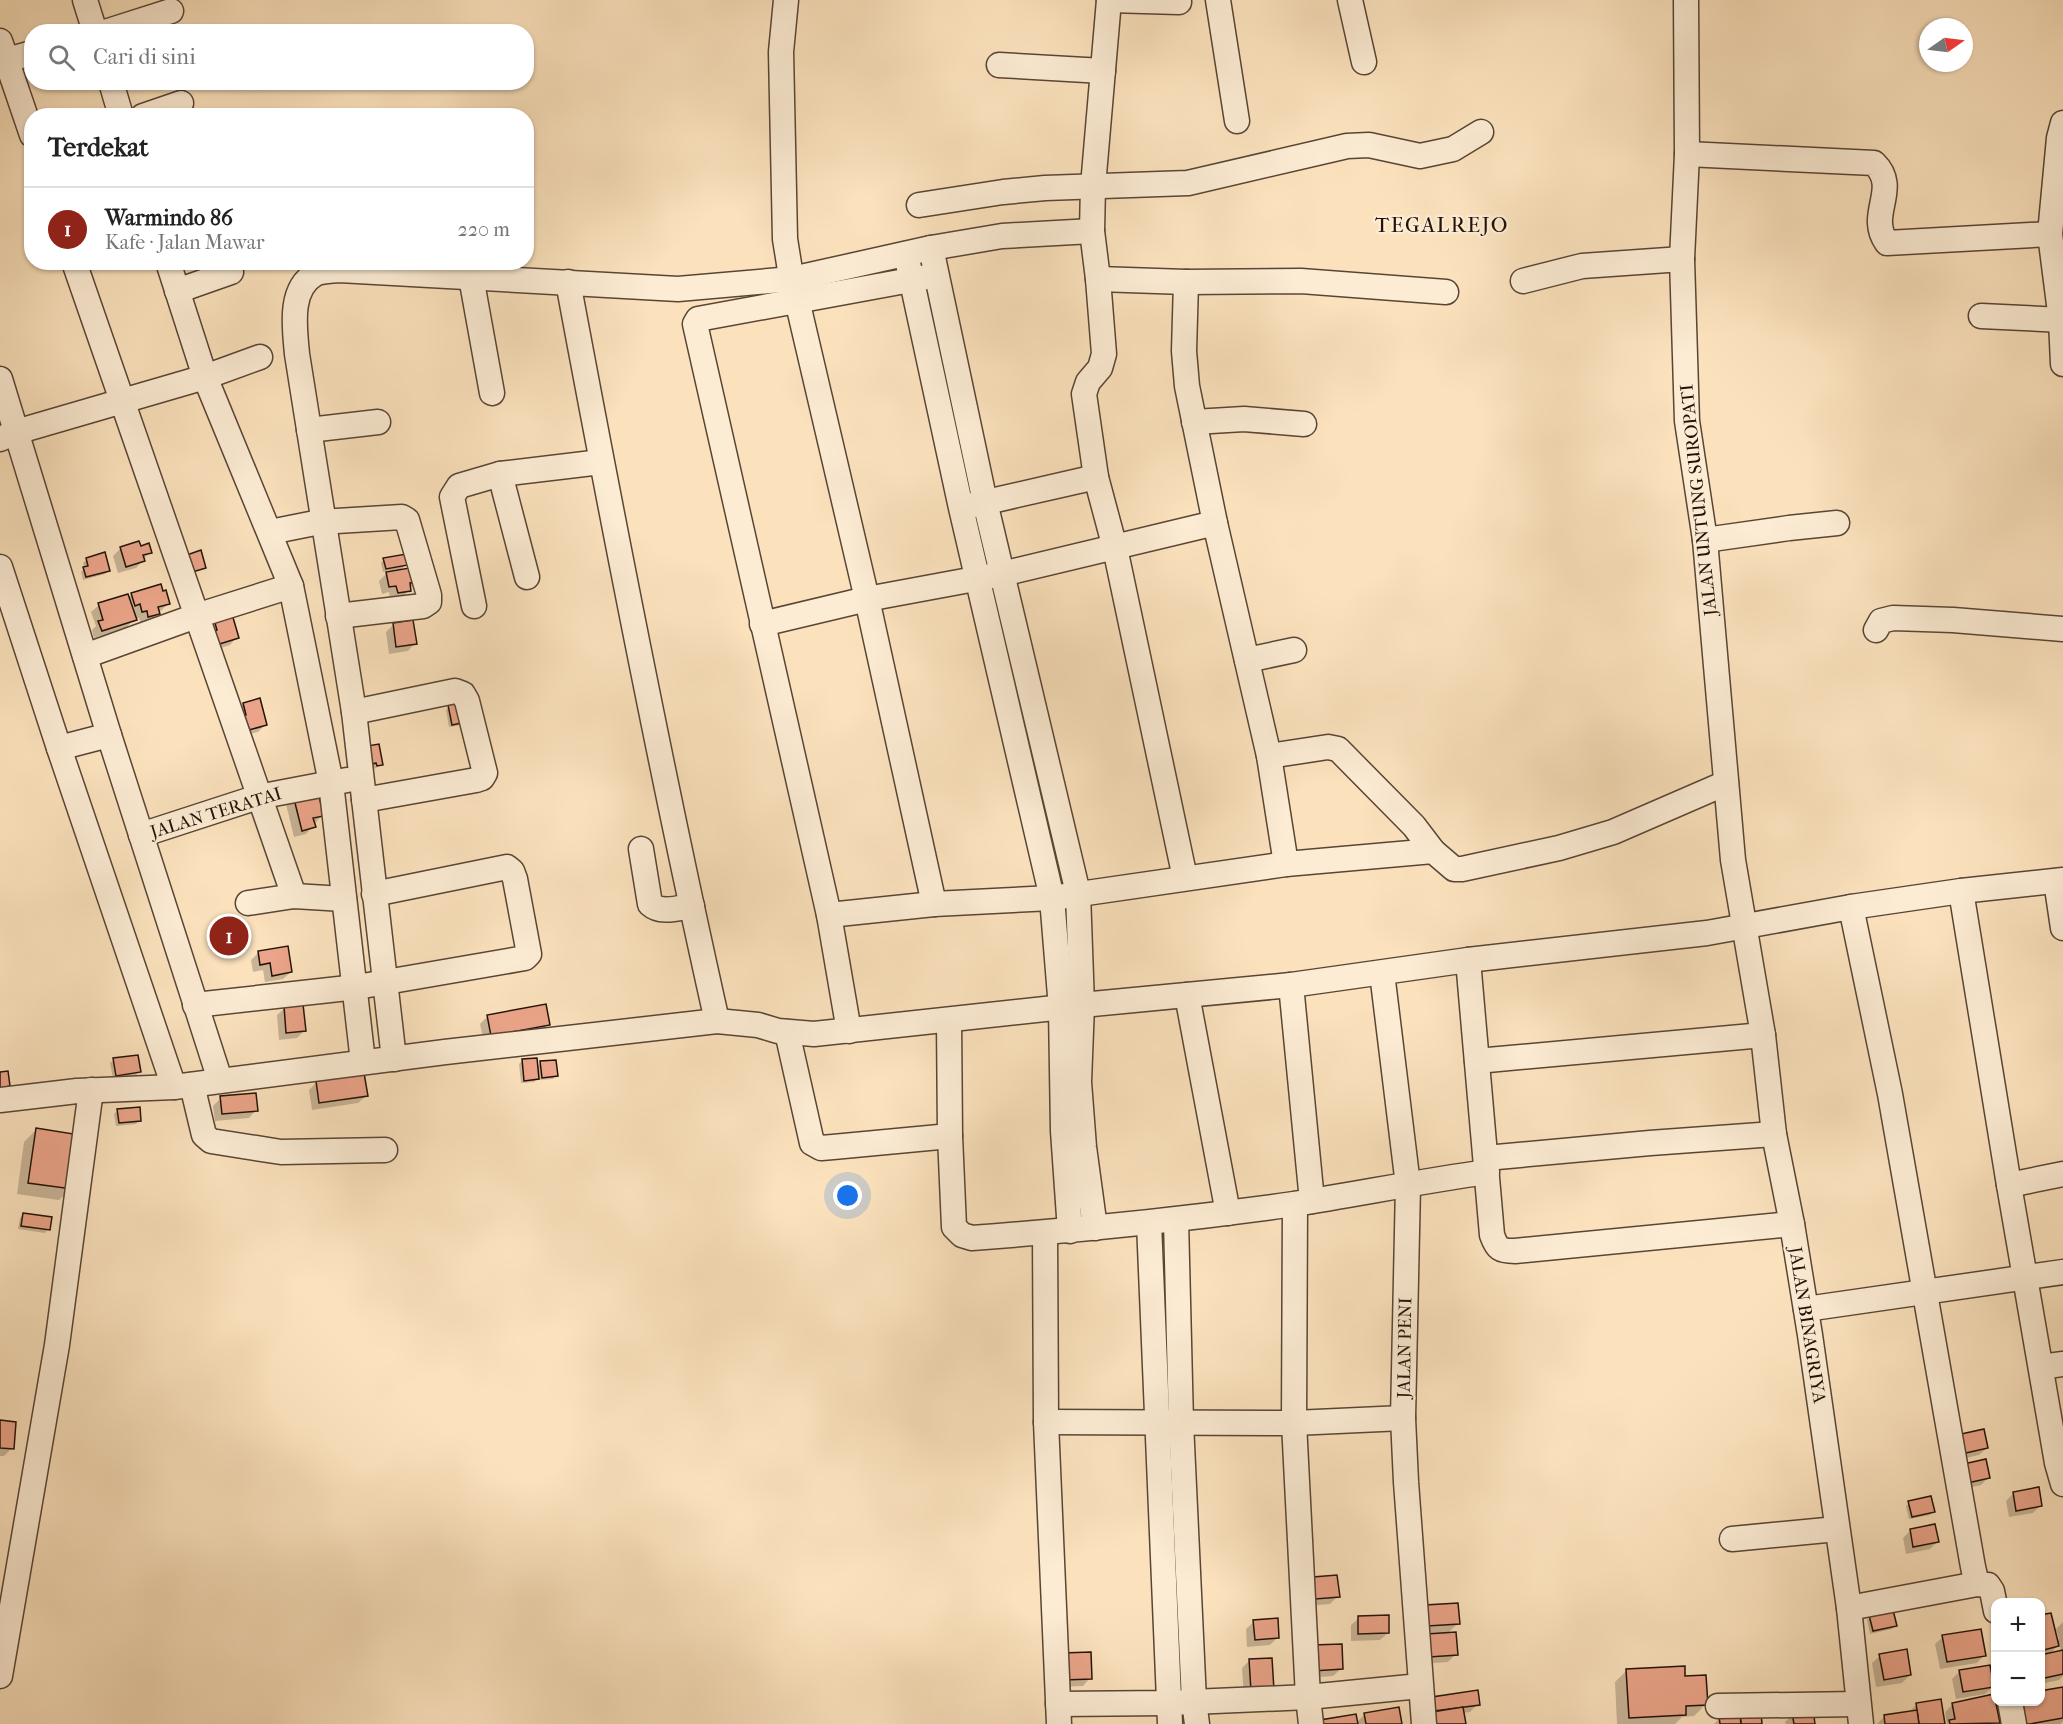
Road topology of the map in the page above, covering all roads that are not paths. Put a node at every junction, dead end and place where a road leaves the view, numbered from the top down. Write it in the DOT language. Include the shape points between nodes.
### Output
graph roads {
  1 [pos="85,0"];
  2 [pos="786,0"];
  3 [pos="1109,0"];
  4 [pos="1218,0"];
  5 [pos="1350,0"];
  6 [pos="1179,2"];
  7 [pos="1686,10"];
  8 [pos="171,11"];
  9 [pos="92,24"];
  10 [pos="130,24"];
  11 [pos="24,53"];
  12 [pos="2,54"];
  13 [pos="1364,62"];
  14 [pos="999,65"];
  15 [pos="1103,71"];
  16 [pos="113,90"];
  17 [pos="181,103"];
  18 [pos="119,108"];
  19 [pos="166,108"];
  20 [pos="24,113"];
  21 [pos="1237,121"];
  22 [pos="1481,132"];
  23 [pos="2062,132"];
  24 [pos="1687,154"];
  25 [pos="1093,189"];
  26 [pos="919,205"];
  27 [pos="1092,226"];
  28 [pos="2050,234"];
  29 [pos="931,248"];
  30 [pos="906,254"];
  31 [pos="1682,259"];
  32 [pos="77,270"];
  33 [pos="170,270"];
  34 [pos="231,272"];
  35 [pos="935,274"];
  36 [pos="471,277"];
  37 [pos="1098,279"];
  38 [pos="912,281"];
  39 [pos="1523,281"];
  40 [pos="568,282"];
  41 [pos="1186,282"];
  42 [pos="793,283"];
  43 [pos="177,291"];
  44 [pos="1446,292"];
  45 [pos="1982,316"];
  46 [pos="2062,321"];
  47 [pos="260,357"];
  48 [pos="2063,364"];
  49 [pos="205,377"];
  50 [pos="0,380"];
  51 [pos="492,393"];
  52 [pos="121,400"];
  53 [pos="378,422"];
  54 [pos="1194,422"];
  55 [pos="1304,424"];
  56 [pos="309,430"];
  57 [pos="8,435"];
  58 [pos="601,462"];
  59 [pos="500,474"];
  60 [pos="1096,477"];
  61 [pos="985,502"];
  62 [pos="961,508"];
  63 [pos="317,523"];
  64 [pos="1215,523"];
  65 [pos="1836,523"];
  66 [pos="270,532"];
  67 [pos="1705,540"];
  68 [pos="1115,548"];
  69 [pos="0,567"];
  70 [pos="1002,574"];
  71 [pos="527,577"];
  72 [pos="978,578"];
  73 [pos="291,586"];
  74 [pos="867,599"];
  75 [pos="474,606"];
  76 [pos="196,615"];
  77 [pos="338,616"];
  78 [pos="762,624"];
  79 [pos="2063,628"];
  80 [pos="1876,630"];
  81 [pos="1294,650"];
  82 [pos="85,656"];
  83 [pos="1246,660"];
  84 [pos="354,712"];
  85 [pos="109,735"];
  86 [pos="59,748"];
  87 [pos="1269,756"];
  88 [pos="1726,783"];
  89 [pos="350,784"];
  90 [pos="258,797"];
  91 [pos="141,835"];
  92 [pos="641,849"];
  93 [pos="1433,851"];
  94 [pos="1286,864"];
  95 [pos="1185,878"];
  96 [pos="2059,881"];
  97 [pos="1961,891"];
  98 [pos="1078,893"];
  99 [pos="374,894"];
  100 [pos="294,896"];
  101 [pos="344,898"];
  102 [pos="1052,898"];
  103 [pos="248,903"];
  104 [pos="934,904"];
  105 [pos="692,906"];
  106 [pos="1851,907"];
  107 [pos="829,915"];
  108 [pos="1745,927"];
  109 [pos="2063,928"];
  110 [pos="1468,960"];
  111 [pos="1382,973"];
  112 [pos="384,983"];
  113 [pos="1291,985"];
  114 [pos="355,987"];
  115 [pos="1187,995"];
  116 [pos="195,1005"];
  117 [pos="1071,1006"];
  118 [pos="949,1020"];
  119 [pos="717,1021"];
  120 [pos="849,1031"];
  121 [pos="787,1032"];
  122 [pos="1763,1035"];
  123 [pos="394,1059"];
  124 [pos="1477,1060"];
  125 [pos="363,1062"];
  126 [pos="220,1080"];
  127 [pos="1070,1083"];
  128 [pos="183,1086"];
  129 [pos="91,1090"];
  130 [pos="0,1100"];
  131 [pos="1774,1134"];
  132 [pos="950,1136"];
  133 [pos="385,1150"];
  134 [pos="1486,1165"];
  135 [pos="2063,1174"];
  136 [pos="2016,1184"];
  137 [pos="1408,1185"];
  138 [pos="1304,1202"];
  139 [pos="1228,1213"];
  140 [pos="1176,1220"];
  141 [pos="1149,1222"];
  142 [pos="1792,1224"];
  143 [pos="1095,1228"];
  144 [pos="1070,1231"];
  145 [pos="1045,1233"];
  146 [pos="2043,1275"];
  147 [pos="1925,1290"];
  148 [pos="1806,1309"];
  149 [pos="2053,1365"];
  150 [pos="2063,1402"];
  151 [pos="1403,1419"];
  152 [pos="1046,1422"];
  153 [pos="1156,1422"];
  154 [pos="1181,1423"];
  155 [pos="1294,1423"];
  156 [pos="2061,1469"];
  157 [pos="1837,1529"];
  158 [pos="1732,1539"];
  159 [pos="1977,1584"];
  160 [pos="1993,1598"];
  161 [pos="1849,1608"];
  162 [pos="0,1676"];
  163 [pos="1420,1686"];
  164 [pos="1308,1697"];
  165 [pos="1718,1706"];
  166 [pos="2011,1706"];
  167 [pos="1196,1713"];
  168 [pos="1059,1714"];
  169 [pos="1170,1714"];
  170 [pos="1859,1714"];
  171 [pos="1311,1724"];
  172 [pos="1424,1724"];
  173 [pos="2014,1724"];
  1 -- 9 [label="street"];
  2 -- 42 [label="street" via="781,52 785,239"];
  3 -- 6 [label="street"];
  3 -- 15 [label="street"];
  4 -- 21 [label="street"];
  5 -- 13 [label="street"];
  7 -- 24 [label="street, JALAN UNTUNG SUROPATI"];
  8 -- 10 [label="street"];
  11 -- 12 [label="street"];
  12 -- 20 [label="street"];
  14 -- 15 [label="street"];
  15 -- 25 [label="street"];
  16 -- 18 [label="street"];
  17 -- 19 [label="street"];
  22 -- 25 [label="street" via="1436,154 1420,156 1369,145 1347,146 1188,183"];
  23 -- 28 [label="street"];
  24 -- 28 [label="street" via="1874,163 1883,172 1886,186 1879,221 1887,243"];
  24 -- 31 [label="street, JALAN UNTUNG SUROPATI"];
  25 -- 26 [label="street" via="1003,192"];
  25 -- 27 [label="street"];
  27 -- 29 [label="street"];
  27 -- 37 [label="street"];
  28 -- 46 [label="street"];
  29 -- 30 [label="street"];
  29 -- 35 [label="street"];
  30 -- 38 [label="street"];
  30 -- 42 [label="street"];
  31 -- 39 [label="street" via="1582,266"];
  31 -- 67 [label="street, JALAN UNTUNG SUROPATI" via="1687,421"];
  32 -- 52 [label="street"];
  33 -- 43 [label="street"];
  34 -- 43 [label="street"];
  35 -- 38 [label="street"];
  35 -- 61 [label="street"];
  36 -- 40 [label="street"];
  36 -- 51 [label="street"];
  36 -- 56 [label="street" via="339,270 316,273 304,283 294,322"];
  37 -- 41 [label="street"];
  37 -- 60 [label="street" via="1104,354 1084,394"];
  38 -- 42 [label="street"];
  38 -- 62 [label="street"];
  40 -- 42 [label="street" via="678,289"];
  40 -- 58 [label="street"];
  41 -- 44 [label="street" via="1301,281"];
  41 -- 54 [label="street" via="1184,351"];
  42 -- 74 [label="street"];
  42 -- 78 [label="street" via="698,319 694,324"];
  43 -- 49 [label="street"];
  45 -- 46 [label="street"];
  46 -- 48 [label="street"];
  47 -- 49 [label="street"];
  49 -- 52 [label="street"];
  49 -- 66 [label="street"];
  50 -- 57 [label="street"];
  52 -- 57 [label="street"];
  52 -- 76 [label="street"];
  53 -- 56 [label="street"];
  54 -- 55 [label="street" via="1244,419"];
  54 -- 64 [label="street"];
  56 -- 63 [label="street"];
  57 -- 82 [label="street"];
  58 -- 59 [label="street"];
  58 -- 105 [label="street"];
  59 -- 71 [label="street"];
  59 -- 75 [label="street" via="459,486 452,497"];
  60 -- 61 [label="street"];
  60 -- 68 [label="street"];
  61 -- 62 [label="street"];
  61 -- 70 [label="street"];
  62 -- 72 [label="street"];
  63 -- 66 [label="street"];
  63 -- 77 [label="street"];
  63 -- 77 [label="street" via="402,517 407,520 429,595 429,602 423,606"];
  64 -- 68 [label="street"];
  64 -- 83 [label="street"];
  65 -- 67 [label="street"];
  66 -- 73 [label="street"];
  67 -- 88 [label="street, JALAN UNTUNG SUROPATI"];
  68 -- 70 [label="street"];
  68 -- 95 [label="street"];
  69 -- 86 [label="street"];
  70 -- 72 [label="street"];
  70 -- 98 [label="street"];
  72 -- 74 [label="street"];
  72 -- 102 [label="street"];
  73 -- 76 [label="street"];
  73 -- 89 [label="street"];
  74 -- 78 [label="street"];
  74 -- 104 [label="street"];
  76 -- 82 [label="street"];
  76 -- 90 [label="street"];
  77 -- 84 [label="street"];
  78 -- 107 [label="street"];
  79 -- 80 [label="street" via="1893,618 1881,621"];
  81 -- 83 [label="street"];
  82 -- 85 [label="street"];
  83 -- 87 [label="street"];
  84 -- 89 [label="street"];
  84 -- 89 [label="street, JALAN TERATAI" via="455,691 463,694 485,773 476,780"];
  85 -- 86 [label="street"];
  85 -- 91 [label="street"];
  86 -- 128 [label="street"];
  87 -- 93 [label="street" via="1338,749 1414,826"];
  87 -- 94 [label="street"];
  88 -- 93 [label="street" via="1613,832 1558,848 1454,869"];
  88 -- 108 [label="street, JALAN UNTUNG SUROPATI"];
  89 -- 90 [label="street, JALAN TERATAI"];
  89 -- 99 [label="street"];
  89 -- 101 [label="street"];
  90 -- 91 [label="street, JALAN TERATAI"];
  90 -- 100 [label="street"];
  91 -- 116 [label="street"];
  92 -- 105 [label="street" via="650,904 665,910"];
  93 -- 94 [label="street"];
  94 -- 95 [label="street"];
  95 -- 98 [label="street"];
  96 -- 97 [label="street"];
  96 -- 109 [label="street"];
  97 -- 106 [label="street"];
  97 -- 136 [label="street"];
  98 -- 102 [label="street"];
  98 -- 117 [label="street"];
  99 -- 112 [label="street"];
  99 -- 112 [label="street" via="507,867 515,879 529,954 525,958"];
  100 -- 101 [label="street"];
  100 -- 103 [label="street"];
  101 -- 114 [label="street"];
  102 -- 104 [label="street"];
  102 -- 117 [label="street"];
  104 -- 107 [label="street"];
  105 -- 119 [label="street"];
  106 -- 108 [label="street"];
  106 -- 147 [label="street"];
  107 -- 120 [label="street"];
  108 -- 110 [label="street"];
  108 -- 122 [label="street, JALAN BINAGRIYA"];
  110 -- 111 [label="street"];
  110 -- 124 [label="street"];
  111 -- 113 [label="street"];
  111 -- 137 [label="street, JALAN PENI"];
  112 -- 114 [label="street"];
  112 -- 123 [label="street"];
  113 -- 115 [label="street"];
  113 -- 138 [label="street"];
  114 -- 116 [label="street"];
  114 -- 125 [label="street"];
  115 -- 117 [label="street"];
  115 -- 139 [label="street"];
  116 -- 126 [label="street"];
  117 -- 118 [label="street"];
  117 -- 127 [label="street"];
  118 -- 120 [label="street"];
  118 -- 132 [label="street"];
  119 -- 121 [label="street"];
  119 -- 123 [label="street"];
  120 -- 121 [label="street"];
  121 -- 132 [label="street" via="813,1143 821,1148"];
  122 -- 124 [label="street"];
  122 -- 131 [label="street, JALAN BINAGRIYA"];
  123 -- 125 [label="street"];
  124 -- 134 [label="street"];
  125 -- 126 [label="street"];
  126 -- 128 [label="street"];
  127 -- 143 [label="street"];
  127 -- 144 [label="street"];
  128 -- 129 [label="street"];
  128 -- 133 [label="street" via="204,1135 212,1141 281,1152"];
  129 -- 130 [label="street"];
  129 -- 162 [label="street" via="57,1345"];
  131 -- 134 [label="street" via="1650,1143"];
  131 -- 142 [label="street, JALAN BINAGRIYA"];
  132 -- 145 [label="street" via="954,1227 972,1238"];
  134 -- 137 [label="street"];
  134 -- 142 [label="street" via="1492,1235 1501,1251"];
  135 -- 136 [label="street"];
  136 -- 146 [label="street"];
  137 -- 138 [label="street"];
  137 -- 151 [label="street, JALAN PENI"];
  138 -- 139 [label="street"];
  138 -- 155 [label="street"];
  139 -- 140 [label="street"];
  140 -- 141 [label="street"];
  140 -- 154 [label="street"];
  141 -- 143 [label="street"];
  141 -- 153 [label="street"];
  142 -- 148 [label="street, JALAN BINAGRIYA"];
  143 -- 144 [label="street"];
  144 -- 145 [label="street"];
  145 -- 152 [label="street"];
  146 -- 147 [label="street"];
  146 -- 149 [label="street"];
  147 -- 148 [label="street"];
  147 -- 159 [label="street"];
  148 -- 157 [label="street, JALAN BINAGRIYA"];
  149 -- 150 [label="street"];
  149 -- 156 [label="street"];
  151 -- 155 [label="street"];
  151 -- 163 [label="street, JALAN PENI"];
  152 -- 153 [label="street"];
  152 -- 168 [label="street"];
  153 -- 154 [label="street"];
  153 -- 169 [label="street"];
  154 -- 155 [label="street"];
  154 -- 167 [label="street"];
  155 -- 164 [label="street"];
  157 -- 158 [label="street"];
  157 -- 161 [label="street, JALAN BINAGRIYA"];
  159 -- 160 [label="street" via="1988,1585"];
  159 -- 161 [label="street"];
  161 -- 170 [label="street, JALAN BINAGRIYA"];
  163 -- 164 [label="street"];
  163 -- 172 [label="street, JALAN PENI"];
  164 -- 167 [label="street"];
  164 -- 171 [label="street"];
  165 -- 170 [label="street"];
  166 -- 173 [label="street"];
  167 -- 169 [label="street"];
  168 -- 169 [label="street"];
}
